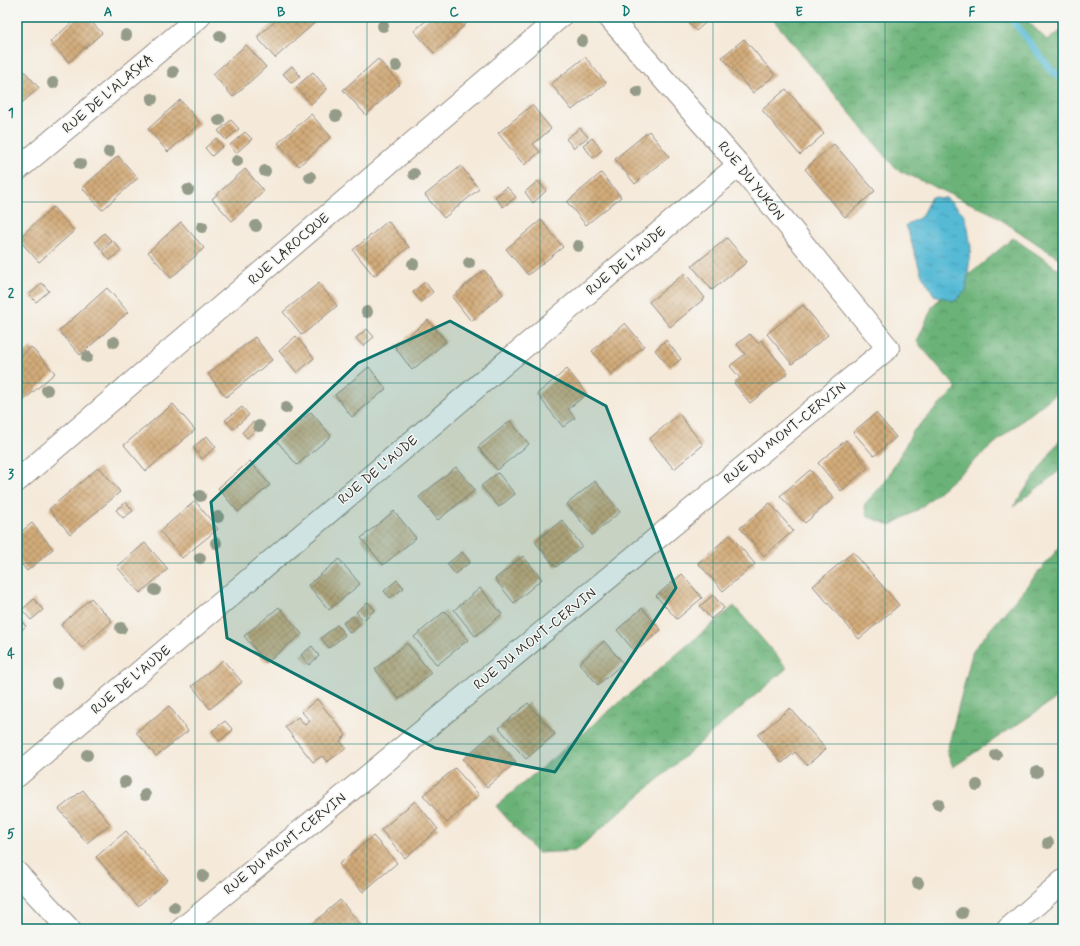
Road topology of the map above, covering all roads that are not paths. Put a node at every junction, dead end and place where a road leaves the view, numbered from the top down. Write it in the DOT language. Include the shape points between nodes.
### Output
graph roads {
  1 [pos="199,17"];
  2 [pos="560,17"];
  3 [pos="609,17"];
  4 [pos="739,165"];
  5 [pos="17,170"];
  6 [pos="888,348"];
  7 [pos="17,481"];
  8 [pos="17,776"];
  9 [pos="17,873"];
  10 [pos="1063,881"];
  11 [pos="69,929"];
  12 [pos="182,929"];
  13 [pos="1008,929"];
  1 -- 5 [label="street, RUE DE L'ALASKA"];
  2 -- 7 [label="street, RUE LAROCQUE"];
  3 -- 4 [label="street, RUE DU YUKON"];
  4 -- 6 [label="street, RUE DU YUKON"];
  4 -- 8 [label="street, RUE DE L'AUDE"];
  6 -- 12 [label="street, RUE DU MONT-CERVIN"];
  9 -- 11 [label="street"];
  10 -- 13 [label="street"];
}
